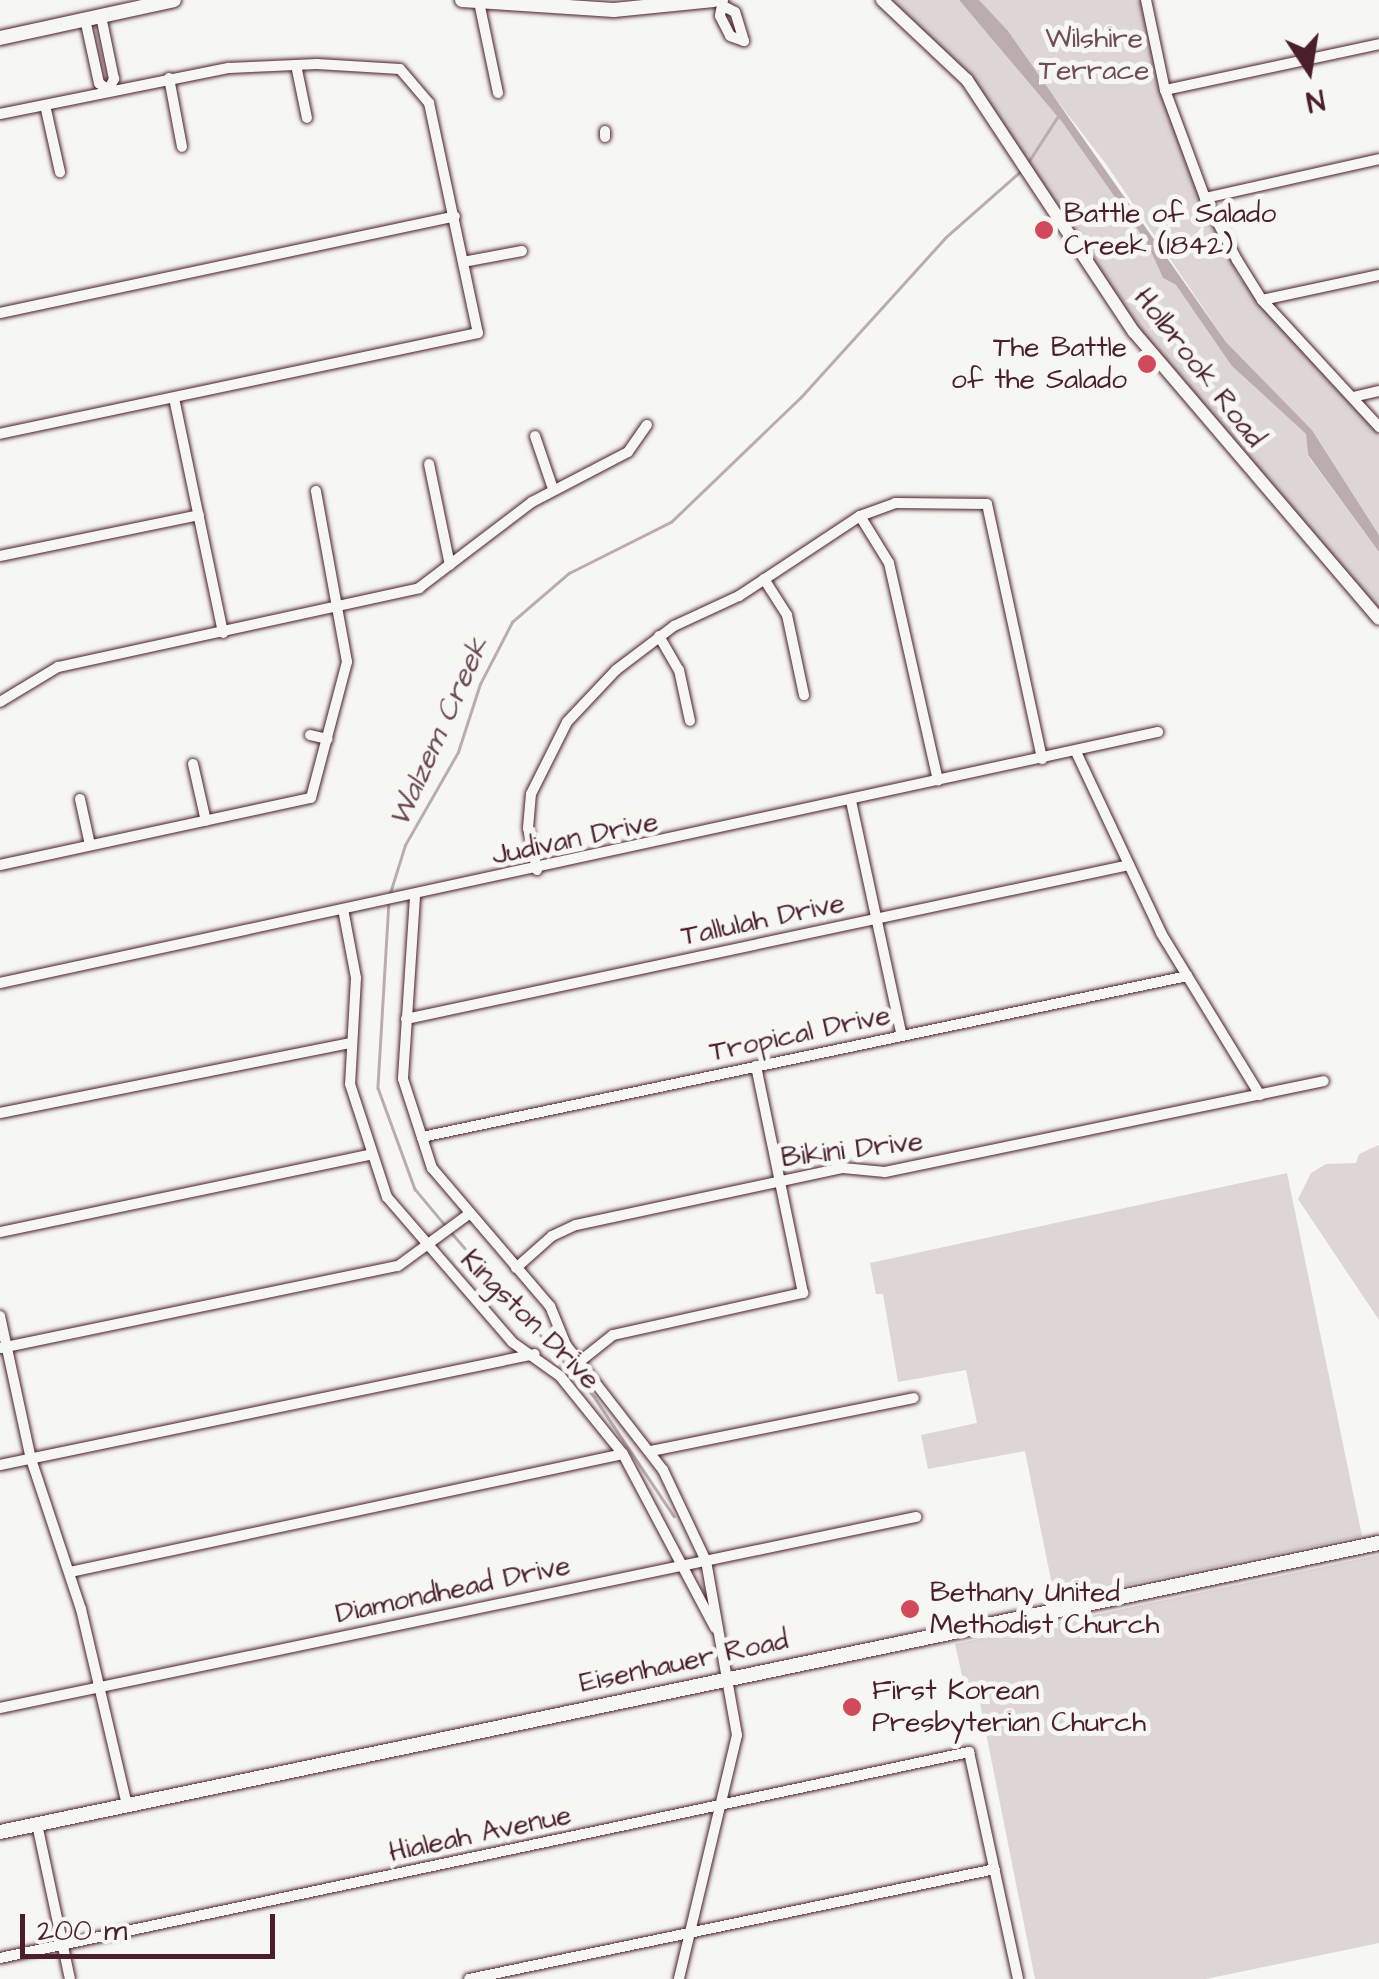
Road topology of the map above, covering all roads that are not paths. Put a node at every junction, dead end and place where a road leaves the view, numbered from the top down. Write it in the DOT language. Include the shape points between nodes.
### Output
graph roads {
  1 [pos="174,0"];
  2 [pos="462,0"];
  3 [pos="882,0"];
  4 [pos="1146,0"];
  5 [pos="479,2"];
  6 [pos="721,2"];
  7 [pos="93,18"];
  8 [pos="0,38"];
  9 [pos="1379,44"];
  10 [pos="296,65"];
  11 [pos="169,78"];
  12 [pos="108,90"];
  13 [pos="1165,90"];
  14 [pos="498,94"];
  15 [pos="44,105"];
  16 [pos="0,114"];
  17 [pos="307,118"];
  18 [pos="182,147"];
  19 [pos="1379,159"];
  20 [pos="60,172"];
  21 [pos="1205,198"];
  22 [pos="455,216"];
  23 [pos="522,252"];
  24 [pos="463,262"];
  25 [pos="1379,275"];
  26 [pos="1262,300"];
  27 [pos="0,313"];
  28 [pos="1379,391"];
  29 [pos="1353,397"];
  30 [pos="174,398"];
  31 [pos="647,425"];
  32 [pos="1379,427"];
  33 [pos="0,434"];
  34 [pos="535,436"];
  35 [pos="428,464"];
  36 [pos="553,489"];
  37 [pos="316,491"];
  38 [pos="198,514"];
  39 [pos="860,516"];
  40 [pos="0,556"];
  41 [pos="450,565"];
  42 [pos="764,580"];
  43 [pos="340,606"];
  44 [pos="1379,619"];
  45 [pos="223,633"];
  46 [pos="660,636"];
  47 [pos="804,694"];
  48 [pos="0,702"];
  49 [pos="690,722"];
  50 [pos="1158,732"];
  51 [pos="310,735"];
  52 [pos="328,739"];
  53 [pos="1076,752"];
  54 [pos="1042,759"];
  55 [pos="193,764"];
  56 [pos="938,781"];
  57 [pos="80,799"];
  58 [pos="851,801"];
  59 [pos="206,821"];
  60 [pos="90,846"];
  61 [pos="0,865"];
  62 [pos="1130,865"];
  63 [pos="537,870"];
  64 [pos="414,897"];
  65 [pos="343,909"];
  66 [pos="876,919"];
  67 [pos="1187,976"];
  68 [pos="0,983"];
  69 [pos="406,1020"];
  70 [pos="902,1036"];
  71 [pos="351,1043"];
  72 [pos="756,1066"];
  73 [pos="1324,1082"];
  74 [pos="1260,1095"];
  75 [pos="0,1113"];
  76 [pos="422,1137"];
  77 [pos="372,1154"];
  78 [pos="780,1180"];
  79 [pos="469,1214"];
  80 [pos="0,1232"];
  81 [pos="428,1249"];
  82 [pos="516,1268"];
  83 [pos="0,1316"];
  84 [pos="3,1348"];
  85 [pos="536,1354"];
  86 [pos="579,1362"];
  87 [pos="914,1398"];
  88 [pos="651,1452"];
  89 [pos="623,1454"];
  90 [pos="30,1459"];
  91 [pos="0,1465"];
  92 [pos="916,1517"];
  93 [pos="1379,1543"];
  94 [pos="706,1561"];
  95 [pos="686,1565"];
  96 [pos="70,1572"];
  97 [pos="718,1633"];
  98 [pos="729,1678"];
  99 [pos="101,1687"];
  100 [pos="0,1708"];
  101 [pos="127,1805"];
  102 [pos="723,1805"];
  103 [pos="37,1824"];
  104 [pos="0,1832"];
  105 [pos="995,1869"];
  106 [pos="690,1931"];
  107 [pos="62,1944"];
  108 [pos="0,1958"];
  109 [pos="70,1979"];
  110 [pos="468,1979"];
  111 [pos="679,1979"];
  112 [pos="1018,1979"];
  1 -- 7 [label="main road"];
  2 -- 5 [label="main road"];
  3 -- 44 [label="street, Holbrook Road" via="967,80 1171,380"];
  4 -- 13 [label="street"];
  5 -- 6 [label="main road" via="614,10"];
  5 -- 14 [label="street"];
  7 -- 8 [label="main road"];
  7 -- 12 [label="street" via="114,79"];
  9 -- 13 [label="street"];
  10 -- 11 [label="street"];
  10 -- 17 [label="street"];
  10 -- 22 [label="street" via="411,75 429,102"];
  11 -- 12 [label="street"];
  11 -- 18 [label="street"];
  12 -- 15 [label="street"];
  13 -- 21 [label="street"];
  15 -- 16 [label="street"];
  15 -- 20 [label="street"];
  19 -- 21 [label="street"];
  21 -- 26 [label="street"];
  22 -- 24 [label="street"];
  22 -- 27 [label="street"];
  23 -- 24 [label="street"];
  24 -- 30 [label="street" via="478,333"];
  25 -- 26 [label="street"];
  26 -- 29 [label="street"];
  28 -- 29 [label="street"];
  29 -- 32 [label="street"];
  30 -- 33 [label="street"];
  30 -- 38 [label="street"];
  31 -- 36 [label="street" via="628,452"];
  34 -- 36 [label="street"];
  35 -- 41 [label="street"];
  36 -- 41 [label="street"];
  37 -- 43 [label="street"];
  38 -- 40 [label="street"];
  38 -- 45 [label="street"];
  39 -- 42 [label="street"];
  39 -- 54 [label="street" via="906,502 986,504"];
  39 -- 56 [label="street" via="889,563"];
  41 -- 43 [label="street" via="419,588"];
  42 -- 46 [label="street"];
  42 -- 47 [label="street" via="787,615"];
  43 -- 45 [label="street"];
  43 -- 52 [label="street" via="346,662"];
  45 -- 48 [label="street" via="58,667"];
  46 -- 49 [label="street" via="678,670"];
  46 -- 63 [label="street" via="616,670 562,730 529,802"];
  50 -- 53 [label="street, Judivan Drive"];
  51 -- 52 [label="street"];
  52 -- 59 [label="street" via="311,798"];
  53 -- 54 [label="street, Judivan Drive"];
  53 -- 62 [label="street"];
  54 -- 56 [label="street, Judivan Drive"];
  55 -- 59 [label="street"];
  56 -- 58 [label="street, Judivan Drive"];
  57 -- 60 [label="street"];
  58 -- 63 [label="street, Judivan Drive"];
  58 -- 66 [label="street"];
  59 -- 60 [label="street"];
  60 -- 61 [label="street"];
  62 -- 66 [label="street, Tallulah Drive"];
  62 -- 67 [label="street"];
  63 -- 64 [label="street, Judivan Drive"];
  64 -- 65 [label="street, Judivan Drive"];
  64 -- 69 [label="street, Kingston Drive"];
  65 -- 68 [label="street, Judivan Drive"];
  65 -- 71 [label="street, Kingston Drive" via="356,966"];
  66 -- 69 [label="street, Tallulah Drive"];
  66 -- 70 [label="street"];
  67 -- 70 [label="street, Tropical Drive"];
  67 -- 74 [label="street"];
  69 -- 76 [label="street, Kingston Drive" via="403,1079"];
  70 -- 72 [label="street, Tropical Drive"];
  71 -- 75 [label="street"];
  71 -- 77 [label="street, Kingston Drive" via="351,1091"];
  72 -- 76 [label="street, Tropical Drive"];
  72 -- 78 [label="street"];
  73 -- 74 [label="street, Bikini Drive"];
  74 -- 78 [label="street, Bikini Drive" via="885,1172 843,1168"];
  76 -- 79 [label="street, Kingston Drive" via="432,1168"];
  77 -- 80 [label="street"];
  77 -- 81 [label="street, Kingston Drive" via="394,1209"];
  78 -- 82 [label="street, Bikini Drive" via="564,1228"];
  78 -- 86 [label="street" via="803,1293 613,1335"];
  79 -- 81 [label="street"];
  79 -- 82 [label="street, Kingston Drive"];
  81 -- 84 [label="street" via="398,1266"];
  81 -- 85 [label="street, Kingston Drive" via="512,1342"];
  82 -- 86 [label="street, Kingston Drive" via="550,1306"];
  83 -- 84 [label="street"];
  84 -- 90 [label="street"];
  85 -- 89 [label="street, Kingston Drive"];
  85 -- 90 [label="street"];
  86 -- 88 [label="street, Kingston Drive"];
  87 -- 88 [label="street"];
  88 -- 94 [label="street, Kingston Drive" via="689,1516"];
  89 -- 95 [label="street, Kingston Drive"];
  89 -- 96 [label="street"];
  90 -- 91 [label="street"];
  90 -- 96 [label="street"];
  92 -- 94 [label="street, Diamondhead Drive"];
  93 -- 98 [label="main road, Eisenhauer Road"];
  94 -- 95 [label="street, Diamondhead Drive"];
  94 -- 97 [label="street, Kingston Drive"];
  95 -- 97 [label="street, Kingston Drive"];
  95 -- 99 [label="street, Diamondhead Drive"];
  96 -- 99 [label="street"];
  97 -- 98 [label="street, Kingston Drive"];
  98 -- 101 [label="main road, Eisenhauer Road"];
  98 -- 102 [label="street, Kingston Drive" via="737,1735"];
  99 -- 100 [label="street, Diamondhead Drive"];
  99 -- 101 [label="street"];
  101 -- 103 [label="main road, Eisenhauer Road"];
  102 -- 105 [label="street, Hialeah Avenue" via="970,1752"];
  102 -- 106 [label="street, Kingston Drive"];
  102 -- 107 [label="street, Hialeah Avenue"];
  103 -- 104 [label="main road, Eisenhauer Road"];
  103 -- 107 [label="street"];
  105 -- 106 [label="street"];
  105 -- 112 [label="street"];
  106 -- 110 [label="street"];
  106 -- 111 [label="street, Kingston Drive"];
  107 -- 108 [label="street, Hialeah Avenue"];
  107 -- 109 [label="street"];
}
